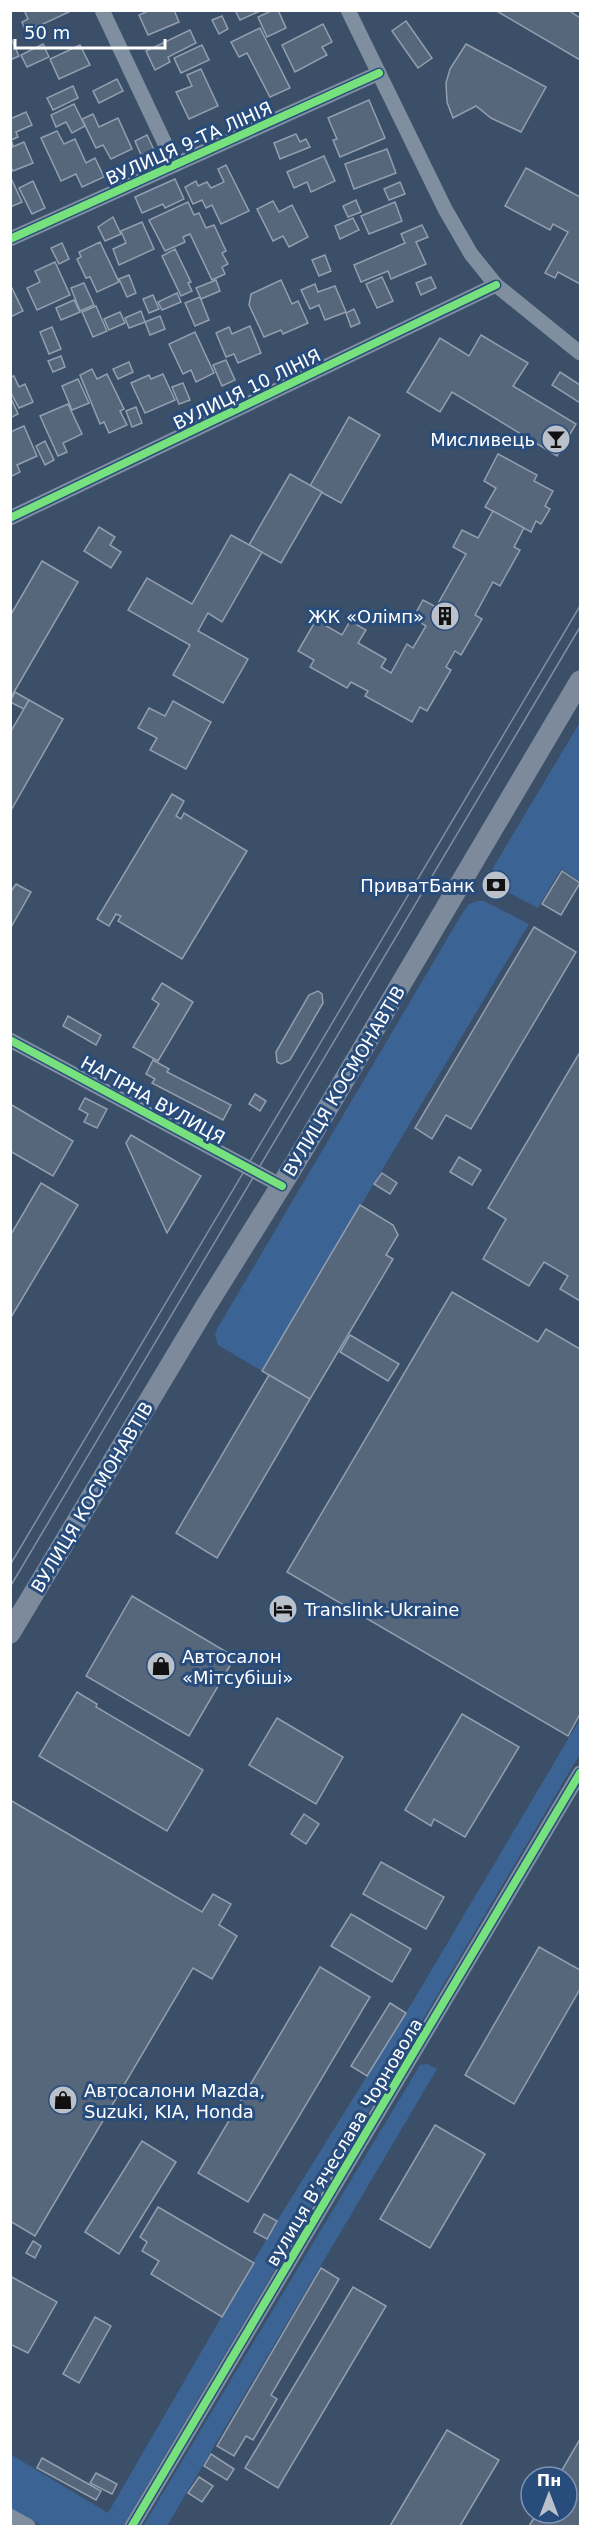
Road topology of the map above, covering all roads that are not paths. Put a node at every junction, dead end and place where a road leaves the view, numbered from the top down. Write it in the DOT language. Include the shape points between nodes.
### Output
graph roads {
  1 [pos="102,10"];
  2 [pos="348,10"];
  3 [pos="379,73"];
  4 [pos="176,165"];
  5 [pos="10,239"];
  6 [pos="496,285"];
  7 [pos="580,353"];
  8 [pos="10,518"];
  9 [pos="580,681"];
  10 [pos="10,1040"];
  11 [pos="282,1186"];
  12 [pos="10,1633"];
  13 [pos="580,1773"];
  14 [pos="10,2516"];
  15 [pos="28,2526"];
  16 [pos="132,2526"];
  1 -- 4 [label="street"];
  2 -- 3 [label="street"];
  3 -- 4 [label="street, ВУЛИЦЯ 9-ТА ЛІНІЯ"];
  3 -- 6 [label="street" via="445,209 471,254"];
  4 -- 5 [label="street, ВУЛИЦЯ 9-ТА ЛІНІЯ"];
  6 -- 7 [label="street"];
  6 -- 8 [label="street, ВУЛИЦЯ 10 ЛІНІЯ"];
  9 -- 11 [label="main road, ВУЛИЦЯ КОСМОНАВТІВ"];
  10 -- 11 [label="street, НАГІРНА ВУЛИЦЯ"];
  11 -- 12 [label="main road, ВУЛИЦЯ КОСМОНАВТІВ"];
  13 -- 16 [label="street, вулиця Вʼячеслава Чорновола"];
  14 -- 15 [label="street"];
}
